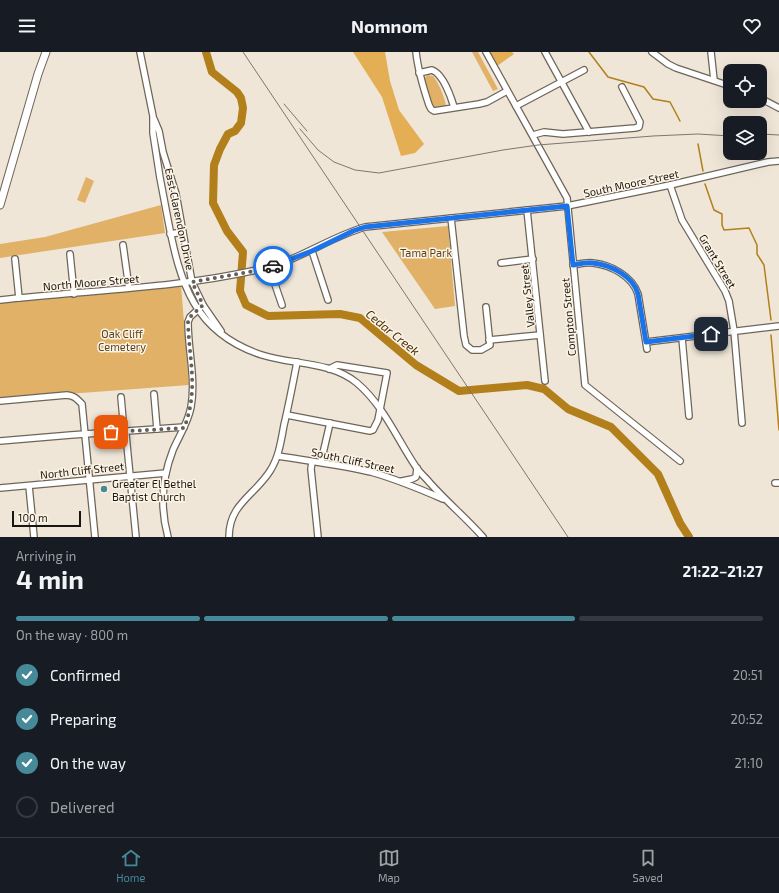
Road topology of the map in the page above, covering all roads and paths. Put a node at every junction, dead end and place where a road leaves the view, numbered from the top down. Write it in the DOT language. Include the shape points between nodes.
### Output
graph roads {
  1 [pos="46,52"];
  2 [pos="140,52"];
  3 [pos="416,52"];
  4 [pos="486,52"];
  5 [pos="545,52"];
  6 [pos="652,52"];
  7 [pos="711,52"];
  8 [pos="584,70"];
  9 [pos="419,72"];
  10 [pos="714,80"];
  11 [pos="562,82"];
  12 [pos="723,83"];
  13 [pos="622,87"];
  14 [pos="507,91"];
  15 [pos="767,102"];
  16 [pos="516,106"];
  17 [pos="454,108"];
  18 [pos="779,108"];
  19 [pos="153,116"];
  20 [pos="589,132"];
  21 [pos="533,135"];
  22 [pos="779,161"];
  23 [pos="670,186"];
  24 [pos="1,202"];
  25 [pos="567,206"];
  26 [pos="527,210"];
  27 [pos="451,218"];
  28 [pos="183,232"];
  29 [pos="170,234"];
  30 [pos="123,245"];
  31 [pos="312,251"];
  32 [pos="70,254"];
  33 [pos="15,259"];
  34 [pos="533,259"];
  35 [pos="501,263"];
  36 [pos="573,265"];
  37 [pos="269,267"];
  38 [pos="192,282"];
  39 [pos="184,283"];
  40 [pos="129,288"];
  41 [pos="74,294"];
  42 [pos="19,298"];
  43 [pos="0,300"];
  44 [pos="328,300"];
  45 [pos="203,305"];
  46 [pos="282,305"];
  47 [pos="486,307"];
  48 [pos="197,309"];
  49 [pos="779,326"];
  50 [pos="734,331"];
  51 [pos="223,335"];
  52 [pos="540,335"];
  53 [pos="682,338"];
  54 [pos="489,342"];
  55 [pos="646,342"];
  56 [pos="647,349"];
  57 [pos="297,362"];
  58 [pos="329,369"];
  59 [pos="545,381"];
  60 [pos="154,394"];
  61 [pos="120,397"];
  62 [pos="0,401"];
  63 [pos="380,408"];
  64 [pos="287,415"];
  65 [pos="690,416"];
  66 [pos="330,423"];
  67 [pos="742,423"];
  68 [pos="184,428"];
  69 [pos="157,429"];
  70 [pos="124,431"];
  71 [pos="85,434"];
  72 [pos="0,441"];
  73 [pos="278,456"];
  74 [pos="680,461"];
  75 [pos="312,462"];
  76 [pos="321,462"];
  77 [pos="417,468"];
  78 [pos="166,473"];
  79 [pos="130,476"];
  80 [pos="90,480"];
  81 [pos="400,481"];
  82 [pos="29,486"];
  83 [pos="0,488"];
  84 [pos="445,499"];
  85 [pos="34,537"];
  86 [pos="95,537"];
  87 [pos="136,537"];
  88 [pos="168,537"];
  89 [pos="229,537"];
  90 [pos="318,537"];
  91 [pos="483,537"];
  1 -- 24 [label="main road"];
  2 -- 19 [label="street, East Clarendon Drive"];
  3 -- 9 [label="street"];
  4 -- 14 [label="street, Compton Street"];
  5 -- 11 [label="street"];
  6 -- 10 [label="street" via="668,64"];
  7 -- 10 [label="street"];
  8 -- 11 [label="street"];
  9 -- 17 [label="street" via="432,70 439,74"];
  9 -- 17 [label="street" via="431,109 438,111"];
  10 -- 12 [label="street"];
  11 -- 16 [label="street"];
  11 -- 20 [label="street"];
  13 -- 20 [label="street" via="640,122 640,127"];
  14 -- 16 [label="street, Compton Street"];
  14 -- 17 [label="street" via="487,102"];
  15 -- 18 [label="street"];
  16 -- 21 [label="street, Compton Street"];
  19 -- 28 [label="street, East Clarendon Drive" via="176,194"];
  19 -- 29 [label="street, East Clarendon Drive" via="153,133"];
  20 -- 21 [label="street" via="544,132"];
  21 -- 25 [label="street, Compton Street" via="567,198"];
  22 -- 23 [label="street, South Moore Street"];
  23 -- 25 [label="street, South Moore Street"];
  23 -- 50 [label="street, Grant Street" via="682,220 725,291"];
  25 -- 26 [label="street, South Moore Street"];
  25 -- 36 [label="street, Compton Street"];
  26 -- 27 [label="street, South Moore Street"];
  26 -- 34 [label="street, Valley Street"];
  27 -- 31 [label="street, South Moore Street" via="365,227"];
  27 -- 54 [label="street" via="466,345 476,351 485,348"];
  28 -- 29 [label="street"];
  28 -- 38 [label="street, East Clarendon Drive"];
  29 -- 39 [label="street, East Clarendon Drive"];
  30 -- 40 [label="street"];
  31 -- 37 [label="street, South Moore Street"];
  31 -- 44 [label="street"];
  32 -- 41 [label="street"];
  33 -- 42 [label="street"];
  34 -- 35 [label="street"];
  34 -- 52 [label="street, Valley Street"];
  36 -- 55 [label="street" via="600,264 629,278 638,294"];
  36 -- 74 [label="street, Compton Street" via="585,384"];
  37 -- 38 [label="street, South Moore Street"];
  37 -- 46 [label="street"];
  38 -- 39 [label="street, South Moore Street"];
  38 -- 45 [label="street, East Clarendon Drive"];
  39 -- 40 [label="street, North Moore Street"];
  39 -- 48 [label="street, East Clarendon Drive"];
  40 -- 41 [label="street, North Moore Street"];
  41 -- 42 [label="street, North Moore Street"];
  42 -- 43 [label="street, North Moore Street"];
  45 -- 48 [label="street"];
  45 -- 51 [label="street, East Clarendon Drive"];
  47 -- 54 [label="street"];
  48 -- 51 [label="street, East Clarendon Drive" via="209,324"];
  48 -- 68 [label="street" via="188,322 193,389"];
  49 -- 50 [label="street"];
  50 -- 53 [label="street"];
  50 -- 67 [label="street, Grant Street"];
  51 -- 57 [label="street, East Clarendon Drive" via="264,356"];
  52 -- 54 [label="street"];
  52 -- 59 [label="street, Valley Street"];
  53 -- 55 [label="street"];
  53 -- 65 [label="street"];
  55 -- 56 [label="street"];
  57 -- 58 [label="street, East Clarendon Drive"];
  57 -- 64 [label="street"];
  58 -- 63 [label="street, East Clarendon Drive" via="344,374 356,383"];
  58 -- 63 [label="street" via="337,365 387,373"];
  60 -- 69 [label="street"];
  61 -- 70 [label="street"];
  62 -- 71 [label="street" via="72,395 82,404"];
  63 -- 66 [label="street" via="376,426 370,431"];
  63 -- 77 [label="street, East Clarendon Drive"];
  64 -- 66 [label="street"];
  64 -- 73 [label="street"];
  66 -- 76 [label="street"];
  68 -- 69 [label="street"];
  68 -- 78 [label="street"];
  69 -- 70 [label="street"];
  70 -- 71 [label="street"];
  70 -- 79 [label="street"];
  71 -- 72 [label="street"];
  71 -- 80 [label="street"];
  73 -- 75 [label="street, South Cliff Street"];
  73 -- 89 [label="street" via="262,482 237,509 232,519"];
  75 -- 76 [label="street, South Cliff Street"];
  75 -- 90 [label="street"];
  76 -- 81 [label="street, South Cliff Street"];
  77 -- 81 [label="street" via="416,477"];
  77 -- 84 [label="street, East Clarendon Drive"];
  78 -- 79 [label="street, North Cliff Street"];
  78 -- 88 [label="street" via="163,508"];
  79 -- 80 [label="street, North Cliff Street"];
  79 -- 87 [label="street"];
  80 -- 82 [label="street, North Cliff Street"];
  80 -- 86 [label="street"];
  81 -- 84 [label="street, South Cliff Street"];
  82 -- 83 [label="street, North Cliff Street"];
  82 -- 85 [label="street"];
  84 -- 91 [label="street, East Clarendon Drive"];
}
